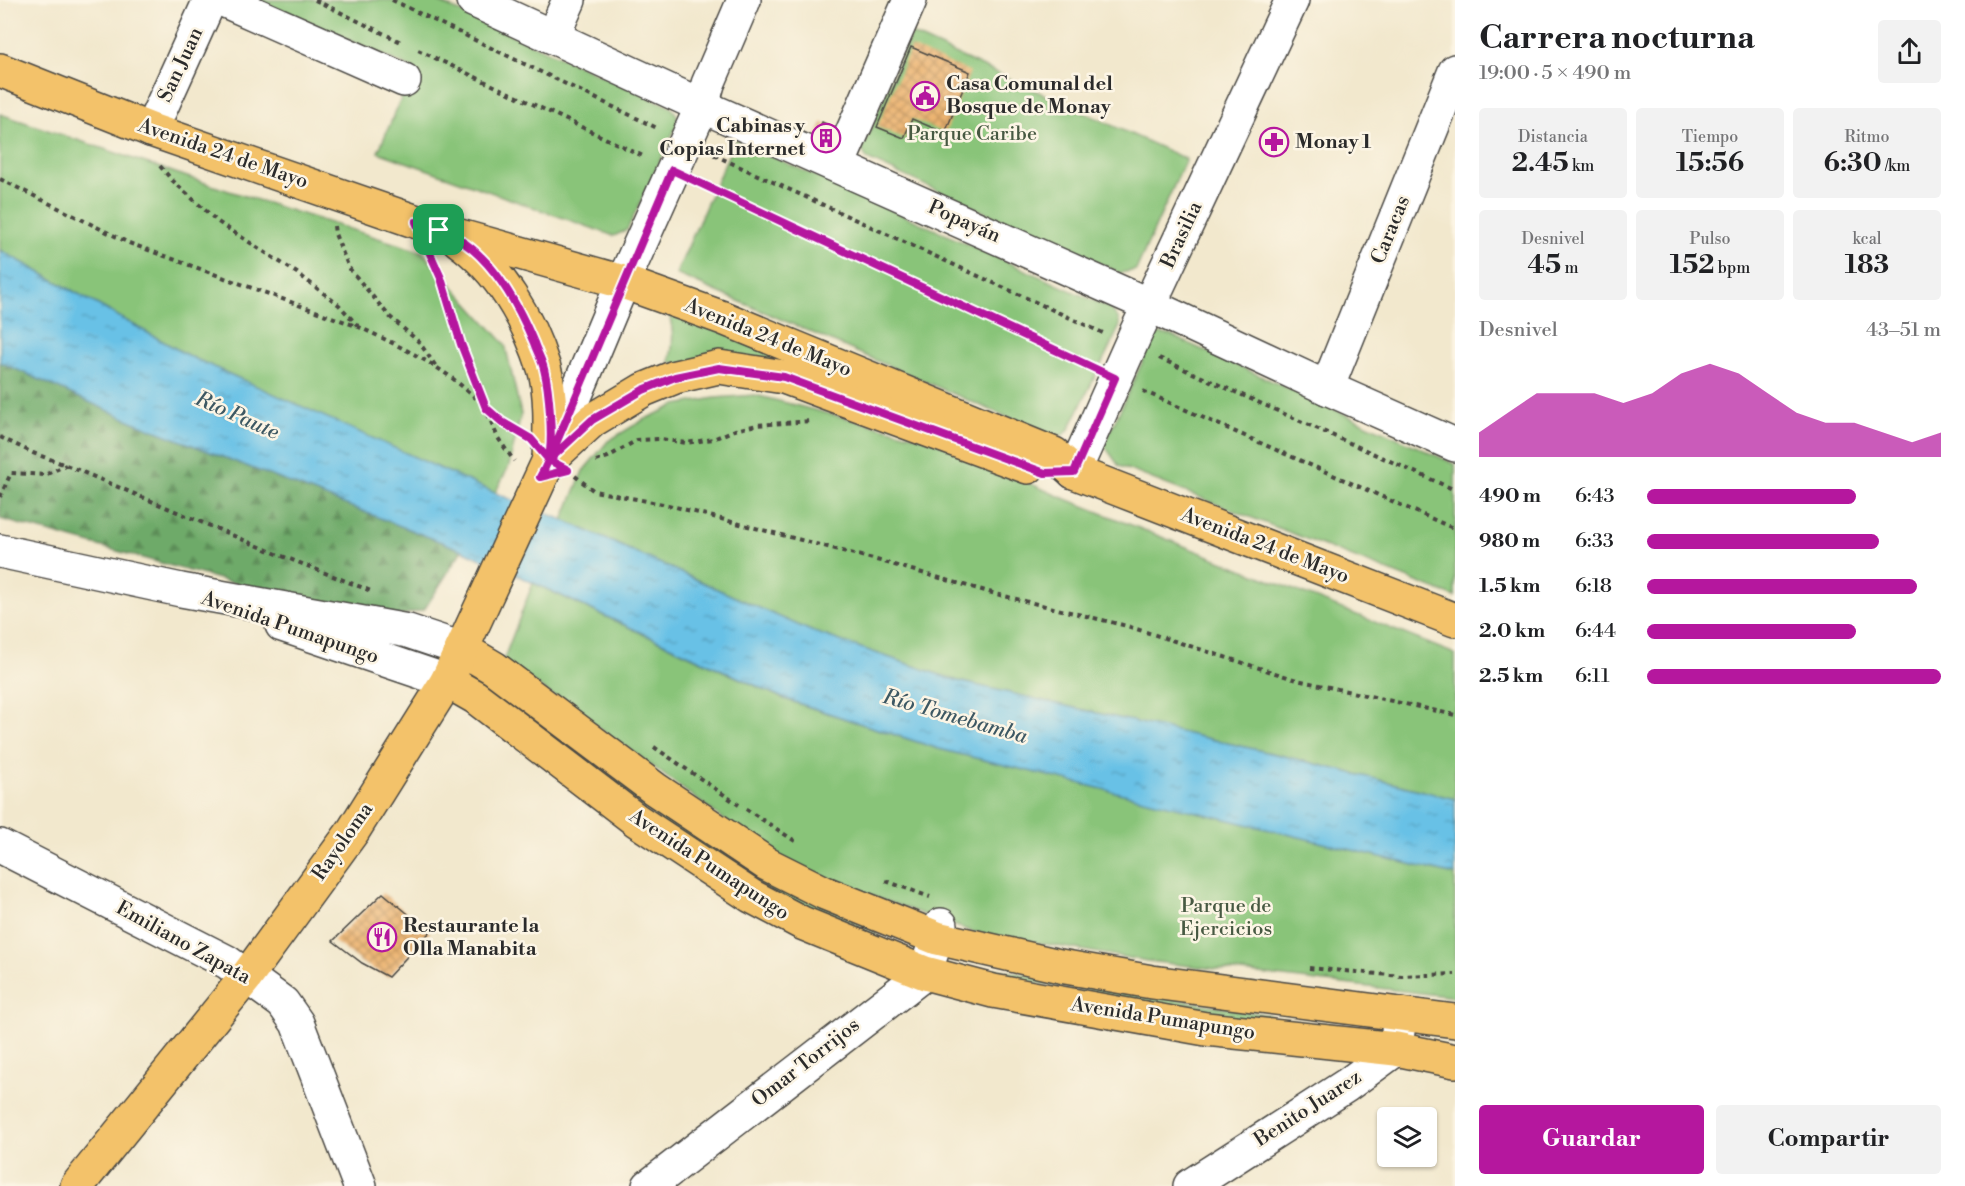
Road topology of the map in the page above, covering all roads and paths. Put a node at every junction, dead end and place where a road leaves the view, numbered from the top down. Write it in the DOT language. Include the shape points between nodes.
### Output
graph roads {
  1 [pos="210,0"];
  2 [pos="223,0"];
  3 [pos="315,0"];
  4 [pos="392,0"];
  5 [pos="473,0"];
  6 [pos="569,0"];
  7 [pos="744,0"];
  8 [pos="910,0"];
  9 [pos="1292,0"];
  10 [pos="553,36"];
  11 [pos="407,45"];
  12 [pos="418,50"];
  13 [pos="0,70"];
  14 [pos="1455,71"];
  15 [pos="404,80"];
  16 [pos="702,106"];
  17 [pos="151,130"];
  18 [pos="678,156"];
  19 [pos="157,162"];
  20 [pos="838,165"];
  21 [pos="0,179"];
  22 [pos="331,192"];
  23 [pos="416,222"];
  24 [pos="449,233"];
  25 [pos="623,282"];
  26 [pos="1149,305"];
  27 [pos="359,327"];
  28 [pos="1130,345"];
  29 [pos="544,369"];
  30 [pos="440,371"];
  31 [pos="1115,378"];
  32 [pos="1327,388"];
  33 [pos="643,390"];
  34 [pos="486,408"];
  35 [pos="817,420"];
  36 [pos="0,437"];
  37 [pos="1455,445"];
  38 [pos="66,465"];
  39 [pos="552,469"];
  40 [pos="1074,472"];
  41 [pos="1455,490"];
  42 [pos="0,497"];
  43 [pos="1455,529"];
  44 [pos="0,551"];
  45 [pos="181,590"];
  46 [pos="375,592"];
  47 [pos="1455,620"];
  48 [pos="465,641"];
  49 [pos="447,681"];
  50 [pos="1455,715"];
  51 [pos="652,745"];
  52 [pos="798,843"];
  53 [pos="0,846"];
  54 [pos="875,878"];
  55 [pos="939,921"];
  56 [pos="1303,968"];
  57 [pos="925,973"];
  58 [pos="1455,974"];
  59 [pos="247,976"];
  60 [pos="1400,1014"];
  61 [pos="1455,1021"];
  62 [pos="1396,1049"];
  63 [pos="1455,1061"];
  64 [pos="77,1186"];
  65 [pos="360,1186"];
  66 [pos="649,1186"];
  67 [pos="1190,1186"];
  1 -- 17 [label="street, San Juan"];
  2 -- 15 [label="street"];
  3 -- 11 [label="path"];
  4 -- 18 [label="path"];
  5 -- 10 [label="street, Popayán"];
  6 -- 10 [label="street"];
  7 -- 16 [label="street"];
  8 -- 20 [label="street"];
  9 -- 26 [label="street, Brasilia"];
  10 -- 16 [label="street, Popayán"];
  12 -- 18 [label="path"];
  13 -- 17 [label="main road, Avenida 24 de Mayo"];
  14 -- 32 [label="street, Caracas"];
  16 -- 18 [label="street"];
  16 -- 20 [label="street, Popayán"];
  17 -- 22 [label="main road, Avenida 24 de Mayo"];
  18 -- 25 [label="street"];
  18 -- 28 [label="path"];
  18 -- 31 [label="path"];
  19 -- 27 [label="path" via="218,222 297,273 339,305"];
  20 -- 26 [label="street, Popayán"];
  21 -- 27 [label="path" via="129,243"];
  22 -- 23 [label="main road, Avenida 24 de Mayo"];
  22 -- 30 [label="path" via="335,234 349,268 389,316 419,342"];
  23 -- 24 [label="main road, Avenida 24 de Mayo"];
  23 -- 34 [label="path" via="441,278"];
  24 -- 25 [label="main road, Avenida 24 de Mayo"];
  24 -- 29 [label="main road, Avenida 24 de Mayo" via="492,269 524,320"];
  25 -- 39 [label="street"];
  25 -- 40 [label="main road, Avenida 24 de Mayo" via="723,318 1054,454"];
  26 -- 28 [label="street, Brasilia"];
  26 -- 32 [label="street, Popayán"];
  27 -- 30 [label="path"];
  28 -- 31 [label="street, Brasilia"];
  28 -- 41 [label="path"];
  29 -- 39 [label="main road, Rayoloma"];
  30 -- 34 [label="path"];
  31 -- 40 [label="street, Brasilia"];
  31 -- 43 [label="path"];
  32 -- 37 [label="street, Popayán"];
  33 -- 39 [label="main road, Rayoloma" via="592,420"];
  33 -- 40 [label="main road, Avenida 24 de Mayo" via="675,377 719,368 784,377 1045,473"];
  34 -- 39 [label="path" via="531,439"];
  34 -- 39 [label="path" via="512,460"];
  35 -- 39 [label="path" via="757,425 686,443 637,440 608,457"];
  36 -- 38 [label="path"];
  38 -- 42 [label="path" via="45,474 11,472"];
  38 -- 46 [label="path"];
  39 -- 48 [label="main road, Rayoloma"];
  39 -- 50 [label="path" via="594,490 668,505 1126,626 1297,680"];
  40 -- 47 [label="main road, Avenida 24 de Mayo"];
  44 -- 45 [label="street, Avenida Pumapungo"];
  45 -- 48 [label="street, Avenida Pumapungo"];
  45 -- 49 [label="street, Avenida Pumapungo"];
  48 -- 49 [label="main road, Rayoloma"];
  48 -- 55 [label="main road, Avenida Pumapungo" via="494,668 655,789 767,864 825,893"];
  49 -- 57 [label="main road, Avenida Pumapungo" via="475,697 636,820 751,896 802,923"];
  49 -- 59 [label="main road, Rayoloma" via="353,831"];
  51 -- 52 [label="path"];
  53 -- 59 [label="street, Emiliano Zapata" via="227,962"];
  54 -- 55 [label="path"];
  55 -- 57 [label="street"];
  55 -- 60 [label="main road, Avenida Pumapungo" via="1060,966"];
  56 -- 58 [label="path" via="1402,976"];
  57 -- 62 [label="main road, Avenida Pumapungo" via="993,991 1206,1029"];
  57 -- 66 [label="street, Omar Torrijos"];
  59 -- 64 [label="main road, Rayoloma"];
  59 -- 65 [label="street, Emiliano Zapata" via="283,1003 297,1023"];
  60 -- 61 [label="main road, Avenida Pumapungo"];
  60 -- 62 [label="street"];
  62 -- 63 [label="main road, Avenida Pumapungo"];
  62 -- 67 [label="street, Benito Juarez"];
}
